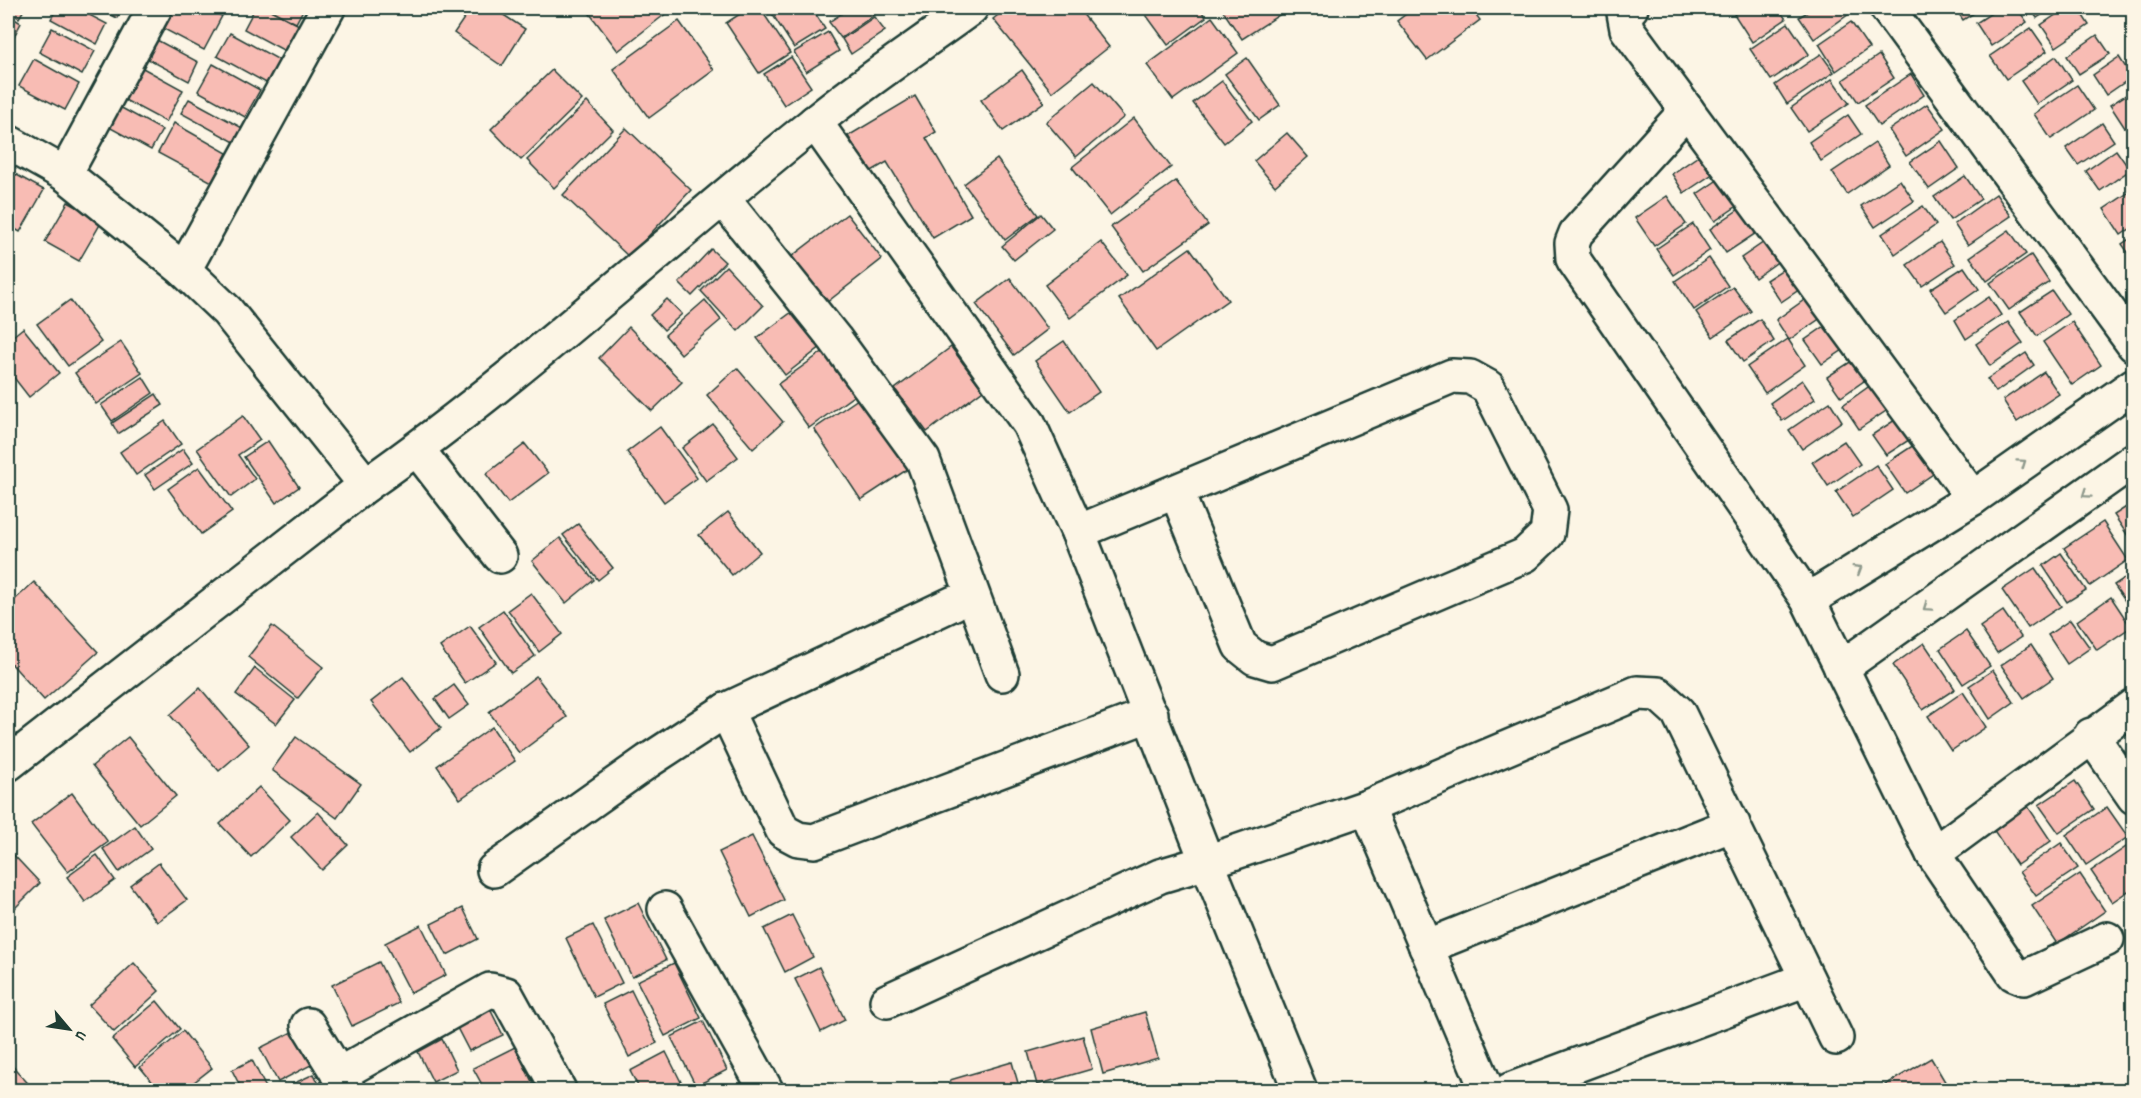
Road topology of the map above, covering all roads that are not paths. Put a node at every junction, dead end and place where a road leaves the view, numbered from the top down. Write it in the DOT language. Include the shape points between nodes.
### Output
graph roads {
  1 [pos="155,8"];
  2 [pos="328,8"];
  3 [pos="971,8"];
  4 [pos="1631,8"];
  5 [pos="1887,8"];
  6 [pos="1688,110"];
  7 [pos="815,122"];
  8 [pos="8,142"];
  9 [pos="65,174"];
  10 [pos="723,199"];
  11 [pos="184,270"];
  12 [pos="2133,345"];
  13 [pos="2133,385"];
  14 [pos="417,449"];
  15 [pos="2133,460"];
  16 [pos="366,485"];
  17 [pos="1176,491"];
  18 [pos="1973,498"];
  19 [pos="1078,532"];
  20 [pos="500,556"];
  21 [pos="1808,600"];
  22 [pos="954,603"];
  23 [pos="1841,668"];
  24 [pos="1002,674"];
  25 [pos="2133,706"];
  26 [pos="726,710"];
  27 [pos="1151,714"];
  28 [pos="2091,735"];
  29 [pos="8,764"];
  30 [pos="2133,796"];
  31 [pos="1367,807"];
  32 [pos="1732,824"];
  33 [pos="1933,854"];
  34 [pos="1207,862"];
  35 [pos="494,870"];
  36 [pos="664,909"];
  37 [pos="2107,939"];
  38 [pos="1426,947"];
  39 [pos="1807,979"];
  40 [pos="887,1001"];
  41 [pos="308,1025"];
  42 [pos="1836,1038"];
  43 [pos="343,1083"];
  44 [pos="559,1090"];
  45 [pos="766,1090"];
  46 [pos="1300,1090"];
  47 [pos="1487,1090"];
  48 [pos="1510,1090"];
  1 -- 9 [label="street"];
  2 -- 11 [label="street"];
  3 -- 7 [label="street"];
  4 -- 6 [label="street" via="1624,13 1627,29"];
  5 -- 12 [label="street"];
  6 -- 18 [label="street"];
  6 -- 21 [label="street" via="1576,233 1573,259"];
  7 -- 10 [label="street"];
  7 -- 19 [label="street" via="1029,423"];
  8 -- 9 [label="street"];
  9 -- 11 [label="street"];
  10 -- 14 [label="street"];
  10 -- 24 [label="street" via="835,339 922,460"];
  11 -- 16 [label="street" via="227,311"];
  18 -- 13 [label="street, one-way"];
  14 -- 16 [label="street"];
  14 -- 20 [label="street"];
  15 -- 23 [label="street, one-way"];
  16 -- 29 [label="street"];
  17 -- 17 [label="street" via="1452,376 1470,377 1488,387 1550,510 1547,534 1525,555 1272,663 1256,658 1240,646"];
  17 -- 19 [label="street"];
  21 -- 18 [label="street, one-way"];
  19 -- 27 [label="street"];
  21 -- 23 [label="street"];
  22 -- 26 [label="street"];
  23 -- 33 [label="street"];
  25 -- 28 [label="street"];
  26 -- 27 [label="street" via="783,831 798,839 814,841"];
  26 -- 35 [label="street"];
  27 -- 34 [label="street"];
  28 -- 30 [label="street"];
  28 -- 33 [label="street"];
  31 -- 32 [label="street" via="1637,693 1658,694 1678,712"];
  31 -- 34 [label="street"];
  31 -- 38 [label="street"];
  32 -- 38 [label="street"];
  32 -- 39 [label="street"];
  33 -- 37 [label="street" via="2014,974 2024,978"];
  34 -- 40 [label="street" via="1160,876"];
  34 -- 46 [label="street"];
  36 -- 45 [label="street"];
  38 -- 47 [label="street"];
  39 -- 42 [label="street"];
  39 -- 48 [label="street"];
  41 -- 43 [label="street"];
  43 -- 44 [label="street" via="490,990 498,990 506,994"];
}
